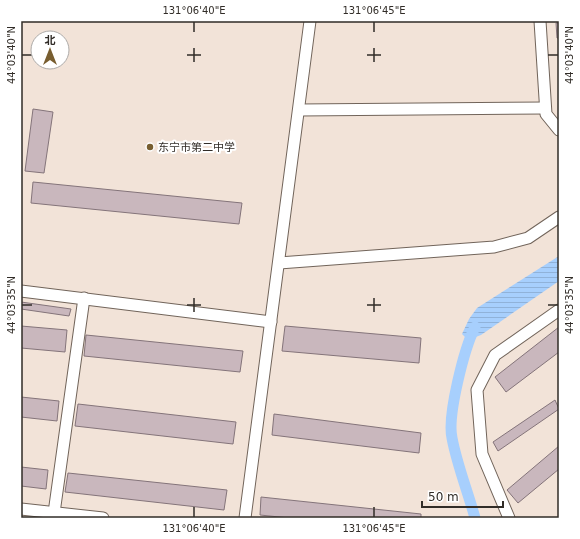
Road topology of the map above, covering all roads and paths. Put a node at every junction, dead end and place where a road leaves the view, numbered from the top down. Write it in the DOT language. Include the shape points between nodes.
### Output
graph roads {
  1 [pos="310,21"];
  2 [pos="540,21"];
  3 [pos="545,108"];
  4 [pos="299,110"];
  5 [pos="559,130"];
  6 [pos="559,217"];
  7 [pos="279,264"];
  8 [pos="21,290"];
  9 [pos="84,298"];
  10 [pos="559,310"];
  11 [pos="271,322"];
  12 [pos="21,510"];
  13 [pos="54,513"];
  14 [pos="74,516"];
  15 [pos="103,518"];
  16 [pos="245,518"];
  17 [pos="509,518"];
  1 -- 4 [label="street"];
  2 -- 3 [label="street"];
  3 -- 4 [label="street"];
  3 -- 5 [label="street" via="546,114"];
  4 -- 7 [label="street"];
  6 -- 7 [label="street" via="528,238 494,247"];
  7 -- 11 [label="street"];
  8 -- 9 [label="street"];
  9 -- 11 [label="street"];
  9 -- 13 [label="street"];
  10 -- 17 [label="street" via="495,355 477,390 482,454"];
  11 -- 16 [label="street"];
  12 -- 13 [label="street"];
  13 -- 14 [label="street"];
  14 -- 15 [label="street"];
}
